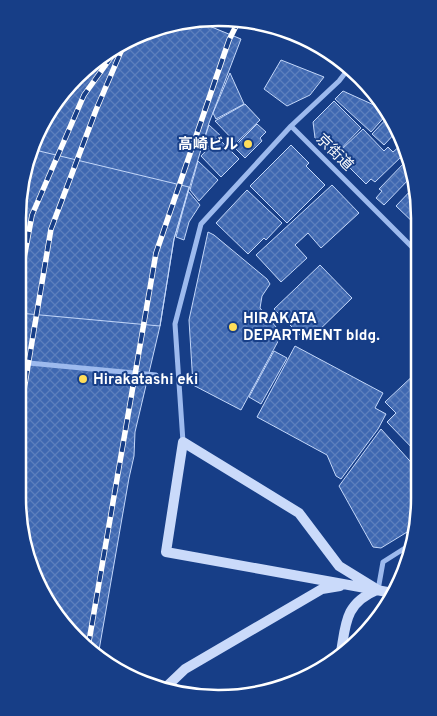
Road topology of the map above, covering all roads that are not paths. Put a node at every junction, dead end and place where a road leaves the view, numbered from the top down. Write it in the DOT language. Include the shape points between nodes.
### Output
graph roads {
  1 [pos="344,73"];
  2 [pos="291,126"];
  3 [pos="411,246"];
  4 [pos="26,363"];
  5 [pos="156,375"];
  6 [pos="183,442"];
  7 [pos="403,549"];
  8 [pos="378,590"];
  9 [pos="386,592"];
  10 [pos="343,643"];
  11 [pos="171,683"];
  1 -- 2 [label="street"];
  2 -- 3 [label="street, 京街道"];
  2 -- 6 [label="street" via="201,224 175,324"];
  4 -- 5 [label="street"];
  6 -- 8 [label="street" via="299,514 340,566"];
  6 -- 8 [label="street" via="166,552"];
  7 -- 8 [label="street" via="383,562"];
  8 -- 9 [label="street"];
  8 -- 10 [label="street" via="364,596 352,607"];
  8 -- 11 [label="street" via="337,586 322,589 185,669"];
}
